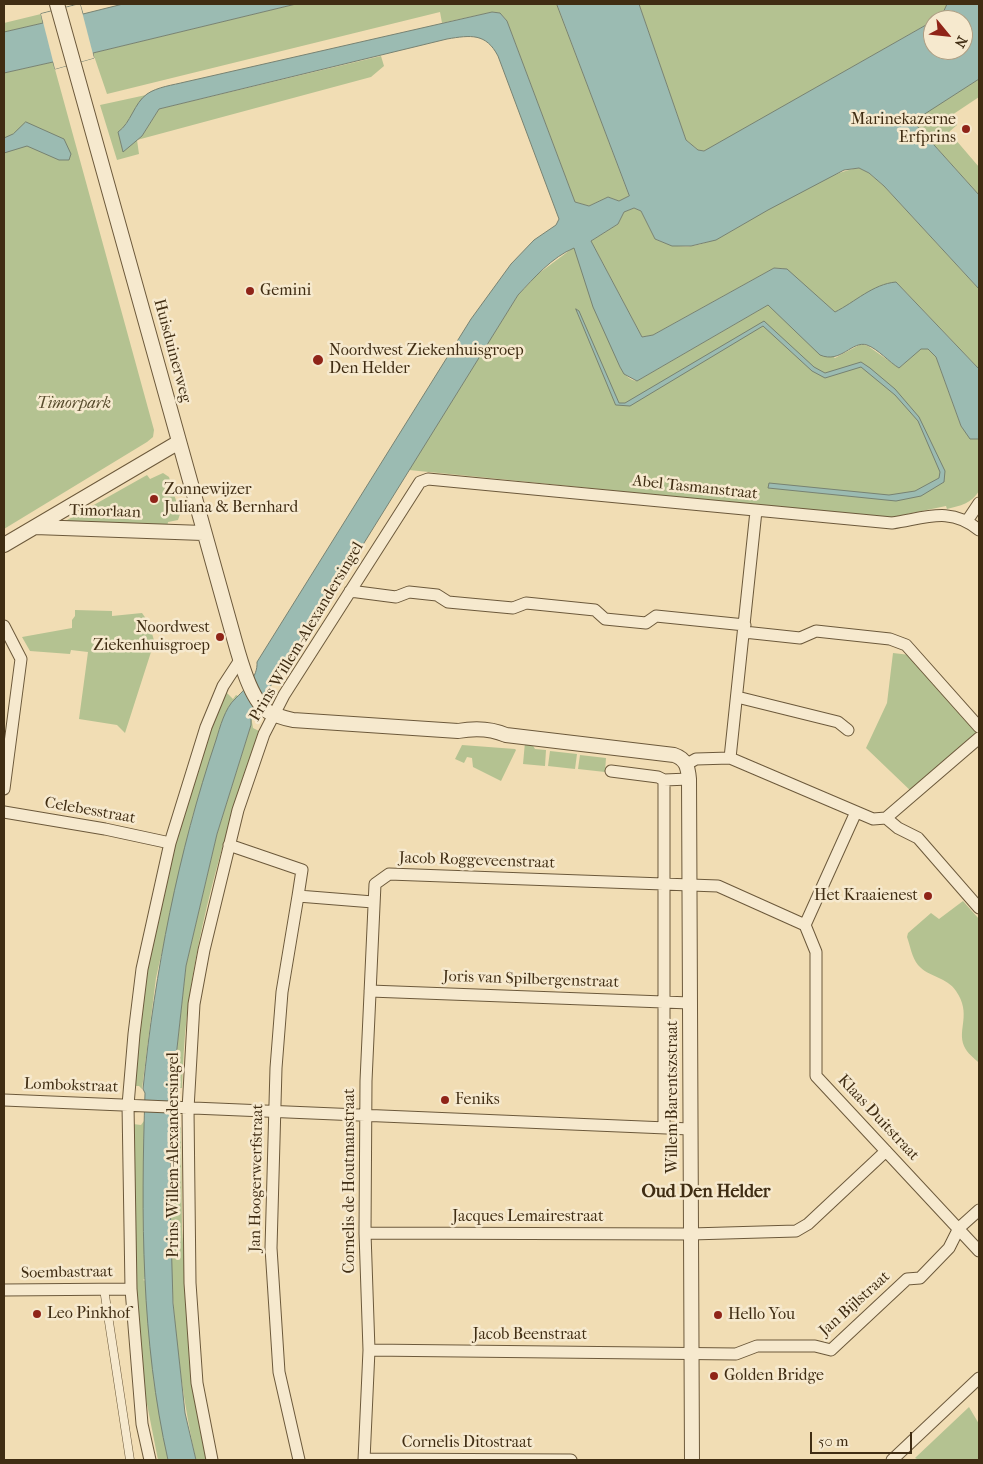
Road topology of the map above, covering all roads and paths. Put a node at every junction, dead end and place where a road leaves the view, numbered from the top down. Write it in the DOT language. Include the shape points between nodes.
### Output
graph roads {
  1 [pos="57,7"];
  2 [pos="179,442"];
  3 [pos="420,482"];
  4 [pos="979,503"];
  5 [pos="756,511"];
  6 [pos="967,521"];
  7 [pos="35,528"];
  8 [pos="979,530"];
  9 [pos="203,533"];
  10 [pos="4,545"];
  11 [pos="350,592"];
  12 [pos="4,626"];
  13 [pos="745,629"];
  14 [pos="240,660"];
  15 [pos="737,697"];
  16 [pos="274,714"];
  17 [pos="979,727"];
  18 [pos="848,730"];
  19 [pos="979,738"];
  20 [pos="730,758"];
  21 [pos="687,764"];
  22 [pos="611,771"];
  23 [pos="689,779"];
  24 [pos="664,780"];
  25 [pos="4,789"];
  26 [pos="4,812"];
  27 [pos="856,812"];
  28 [pos="886,818"];
  29 [pos="170,843"];
  30 [pos="229,845"];
  31 [pos="665,884"];
  32 [pos="690,885"];
  33 [pos="298,896"];
  34 [pos="373,902"];
  35 [pos="979,908"];
  36 [pos="805,925"];
  37 [pos="370,991"];
  38 [pos="665,1002"];
  39 [pos="690,1003"];
  40 [pos="4,1100"];
  41 [pos="133,1105"];
  42 [pos="188,1109"];
  43 [pos="273,1112"];
  44 [pos="366,1114"];
  45 [pos="664,1128"];
  46 [pos="690,1129"];
  47 [pos="886,1151"];
  48 [pos="979,1210"];
  49 [pos="959,1228"];
  50 [pos="365,1233"];
  51 [pos="691,1234"];
  52 [pos="979,1251"];
  53 [pos="104,1289"];
  54 [pos="131,1289"];
  55 [pos="4,1290"];
  56 [pos="369,1350"];
  57 [pos="692,1354"];
  58 [pos="979,1378"];
  59 [pos="130,1460"];
  60 [pos="150,1460"];
  61 [pos="212,1460"];
  62 [pos="299,1460"];
  63 [pos="364,1460"];
  64 [pos="571,1460"];
  65 [pos="692,1460"];
  66 [pos="892,1460"];
  1 -- 2 [label="street, Huisduinerweg"];
  2 -- 7 [label="street, Timorlaan"];
  2 -- 9 [label="street, Huisduinerweg"];
  3 -- 5 [label="street, Abel Tasmanstraat" via="428,479"];
  3 -- 11 [label="street, Prins Willem-Alexandersingel"];
  4 -- 6 [label="street"];
  5 -- 6 [label="street, Abel Tasmanstraat" via="892,523 942,515 958,516"];
  5 -- 13 [label="street"];
  6 -- 8 [label="street"];
  7 -- 9 [label="street, Timorlaan"];
  7 -- 10 [label="street, Timorlaan"];
  9 -- 14 [label="street, Huisduinerweg"];
  11 -- 13 [label="street" via="396,597 410,592 437,595 448,602 513,608 526,603 595,610 605,619 646,623 656,616"];
  11 -- 16 [label="street, Prins Willem-Alexandersingel"];
  12 -- 25 [label="street" via="21,659"];
  13 -- 15 [label="street"];
  13 -- 17 [label="street" via="800,638 816,631 890,639 906,645"];
  14 -- 16 [label="street, Huisduinerweg" via="261,706"];
  14 -- 29 [label="street" via="223,686 206,727"];
  15 -- 18 [label="street" via="838,722"];
  15 -- 20 [label="street"];
  16 -- 21 [label="street" via="304,722 458,732 497,731 674,755"];
  16 -- 30 [label="street, Prins Willem-Alexandersingel" via="253,762"];
  19 -- 28 [label="street"];
  20 -- 21 [label="street" via="696,759"];
  20 -- 27 [label="street"];
  21 -- 23 [label="street, Willem Barentszstraat"];
  22 -- 24 [label="street"];
  23 -- 24 [label="street"];
  23 -- 32 [label="street, Willem Barentszstraat"];
  24 -- 31 [label="street, Willem Barentszstraat"];
  26 -- 29 [label="street, Celebesstraat"];
  27 -- 28 [label="street" via="873,819"];
  27 -- 36 [label="street"];
  28 -- 35 [label="street" via="918,838"];
  29 -- 41 [label="street" via="142,969 134,1034"];
  30 -- 33 [label="street" via="302,870"];
  30 -- 42 [label="street, Prins Willem-Alexandersingel" via="194,1004"];
  31 -- 32 [label="street, Jacob Roggeveenstraat"];
  31 -- 34 [label="street, Jacob Roggeveenstraat" via="389,874 375,884"];
  31 -- 38 [label="street, Willem Barentszstraat"];
  32 -- 36 [label="street, Jacob Roggeveenstraat" via="718,886"];
  32 -- 39 [label="street, Willem Barentszstraat"];
  33 -- 34 [label="street"];
  33 -- 43 [label="street, Jan Hoogerwerfstraat" via="282,992"];
  34 -- 37 [label="street, Cornelis de Houtmanstraat"];
  36 -- 47 [label="street, Klaas Duitstraat" via="816,952 816,1076"];
  37 -- 38 [label="street, Joris van Spilbergenstraat"];
  37 -- 44 [label="street, Cornelis de Houtmanstraat"];
  38 -- 39 [label="street, Joris van Spilbergenstraat"];
  38 -- 45 [label="street, Willem Barentszstraat"];
  39 -- 46 [label="street, Willem Barentszstraat"];
  40 -- 41 [label="street, Lombokstraat"];
  41 -- 42 [label="street, Prins Willem-Alexandersingel"];
  41 -- 54 [label="street"];
  42 -- 43 [label="street, Prins Willem-Alexandersingel"];
  42 -- 61 [label="street, Prins Willem-Alexandersingel" via="190,1283 196,1383"];
  43 -- 44 [label="street, Prins Willem-Alexandersingel"];
  43 -- 62 [label="street, Jan Hoogerwerfstraat" via="273,1296 280,1372"];
  44 -- 45 [label="street, Prins Willem-Alexandersingel"];
  44 -- 50 [label="street, Cornelis de Houtmanstraat"];
  45 -- 46 [label="street, Prins Willem-Alexandersingel"];
  46 -- 51 [label="street, Willem Barentszstraat"];
  47 -- 49 [label="street, Klaas Duitstraat"];
  47 -- 51 [label="street, Jacques Lemairestraat" via="808,1224 796,1231"];
  48 -- 49 [label="street, Jan Bijlstraat"];
  49 -- 52 [label="street, Klaas Duitstraat"];
  49 -- 57 [label="street, Jan Bijlstraat" via="950,1248 920,1278 907,1279 831,1350 815,1346 758,1346 736,1354"];
  50 -- 51 [label="street, Jacques Lemairestraat"];
  50 -- 56 [label="street, Cornelis de Houtmanstraat"];
  51 -- 57 [label="street, Willem Barentszstraat"];
  53 -- 54 [label="street, Soembastraat"];
  53 -- 55 [label="street, Soembastraat"];
  53 -- 59 [label="street"];
  54 -- 60 [label="street" via="142,1424"];
  56 -- 57 [label="street, Jacob Beenstraat"];
  56 -- 63 [label="street, Cornelis de Houtmanstraat"];
  57 -- 65 [label="street, Willem Barentszstraat"];
  58 -- 66 [label="street"];
  63 -- 64 [label="street, Cornelis Ditostraat"];
}
